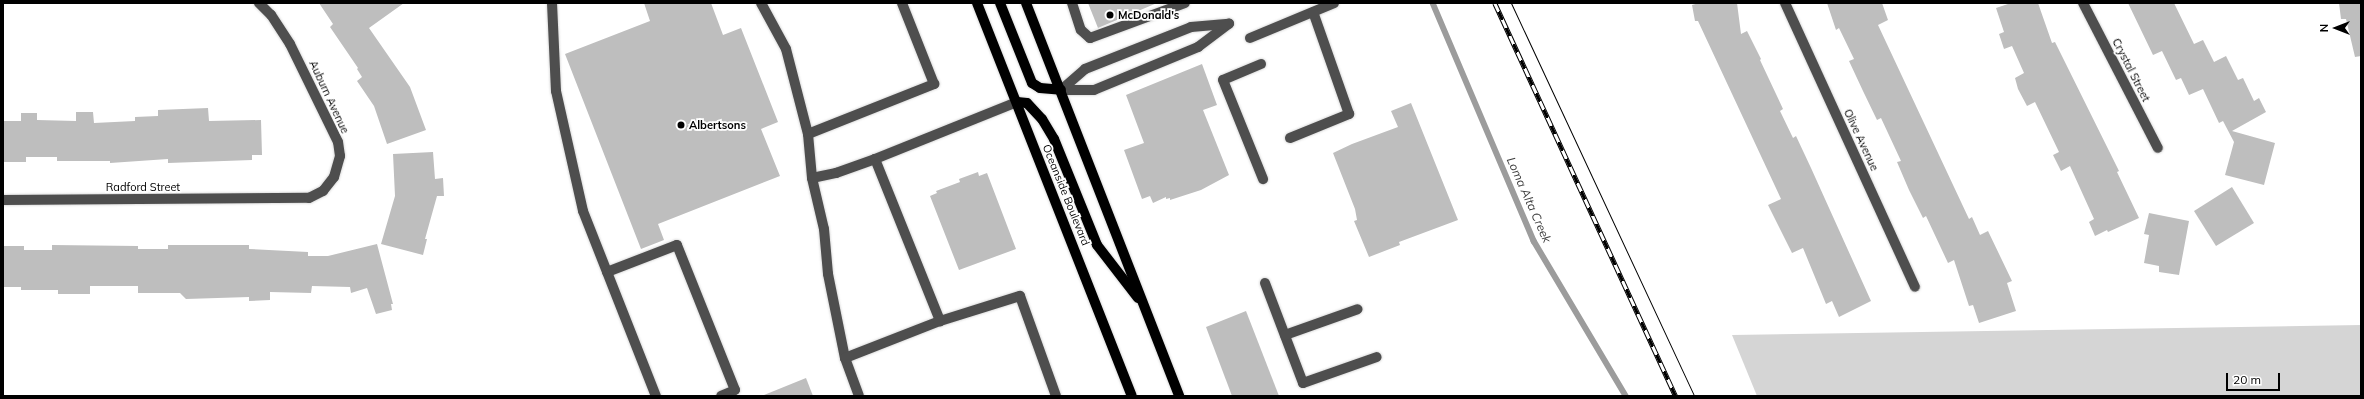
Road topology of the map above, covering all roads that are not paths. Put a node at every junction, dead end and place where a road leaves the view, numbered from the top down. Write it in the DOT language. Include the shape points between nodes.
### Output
graph roads {
  1 [pos="259,3"];
  2 [pos="552,3"];
  3 [pos="761,3"];
  4 [pos="902,3"];
  5 [pos="977,3"];
  6 [pos="1000,3"];
  7 [pos="1026,3"];
  8 [pos="1072,3"];
  9 [pos="1185,3"];
  10 [pos="1334,3"];
  11 [pos="1785,3"];
  12 [pos="2083,3"];
  13 [pos="1313,12"];
  14 [pos="1250,38"];
  15 [pos="1261,64"];
  16 [pos="1061,90"];
  17 [pos="1016,102"];
  18 [pos="808,134"];
  19 [pos="1290,138"];
  20 [pos="2158,148"];
  21 [pos="875,159"];
  22 [pos="812,178"];
  23 [pos="1263,179"];
  24 [pos="284,198"];
  25 [pos="3,200"];
  26 [pos="608,272"];
  27 [pos="1265,283"];
  28 [pos="1915,288"];
  29 [pos="1146,307"];
  30 [pos="1358,308"];
  31 [pos="940,321"];
  32 [pos="1285,335"];
  33 [pos="1377,357"];
  34 [pos="845,358"];
  35 [pos="656,396"];
  36 [pos="721,396"];
  37 [pos="859,396"];
  38 [pos="1056,396"];
  39 [pos="1132,396"];
  40 [pos="1179,396"];
  1 -- 24 [label="street, Auburn Avenue" via="271,15 290,44 338,142 340,156 334,177 323,191 309,198"];
  2 -- 26 [label="street" via="556,91 583,211"];
  3 -- 18 [label="street" via="786,49"];
  4 -- 18 [label="street" via="934,84"];
  5 -- 17 [label="main road, Oceanside Boulevard"];
  6 -- 16 [label="main road" via="1032,83 1040,88"];
  7 -- 16 [label="main road"];
  8 -- 9 [label="street" via="1081,30 1090,38"];
  10 -- 13 [label="street"];
  11 -- 28 [label="street, Olive Avenue"];
  12 -- 20 [label="street, Crystal Street"];
  13 -- 14 [label="street"];
  13 -- 19 [label="street" via="1349,114"];
  15 -- 23 [label="street" via="1223,80"];
  16 -- 16 [label="street" via="1094,90 1198,47 1229,24 1191,27 1085,69"];
  16 -- 29 [label="main road"];
  17 -- 21 [label="street"];
  17 -- 29 [label="main road" via="1027,103 1042,119 1054,139 1097,245"];
  17 -- 39 [label="main road, Oceanside Boulevard"];
  18 -- 22 [label="street"];
  21 -- 22 [label="street" via="836,173"];
  21 -- 31 [label="street"];
  22 -- 34 [label="street" via="824,229 828,274"];
  24 -- 25 [label="street, Radford Street"];
  26 -- 35 [label="street"];
  26 -- 36 [label="street" via="677,245 735,390"];
  27 -- 32 [label="street"];
  29 -- 40 [label="main road"];
  30 -- 32 [label="street"];
  31 -- 34 [label="street"];
  31 -- 38 [label="street" via="1020,296"];
  32 -- 33 [label="street" via="1303,383"];
  34 -- 37 [label="street"];
}
